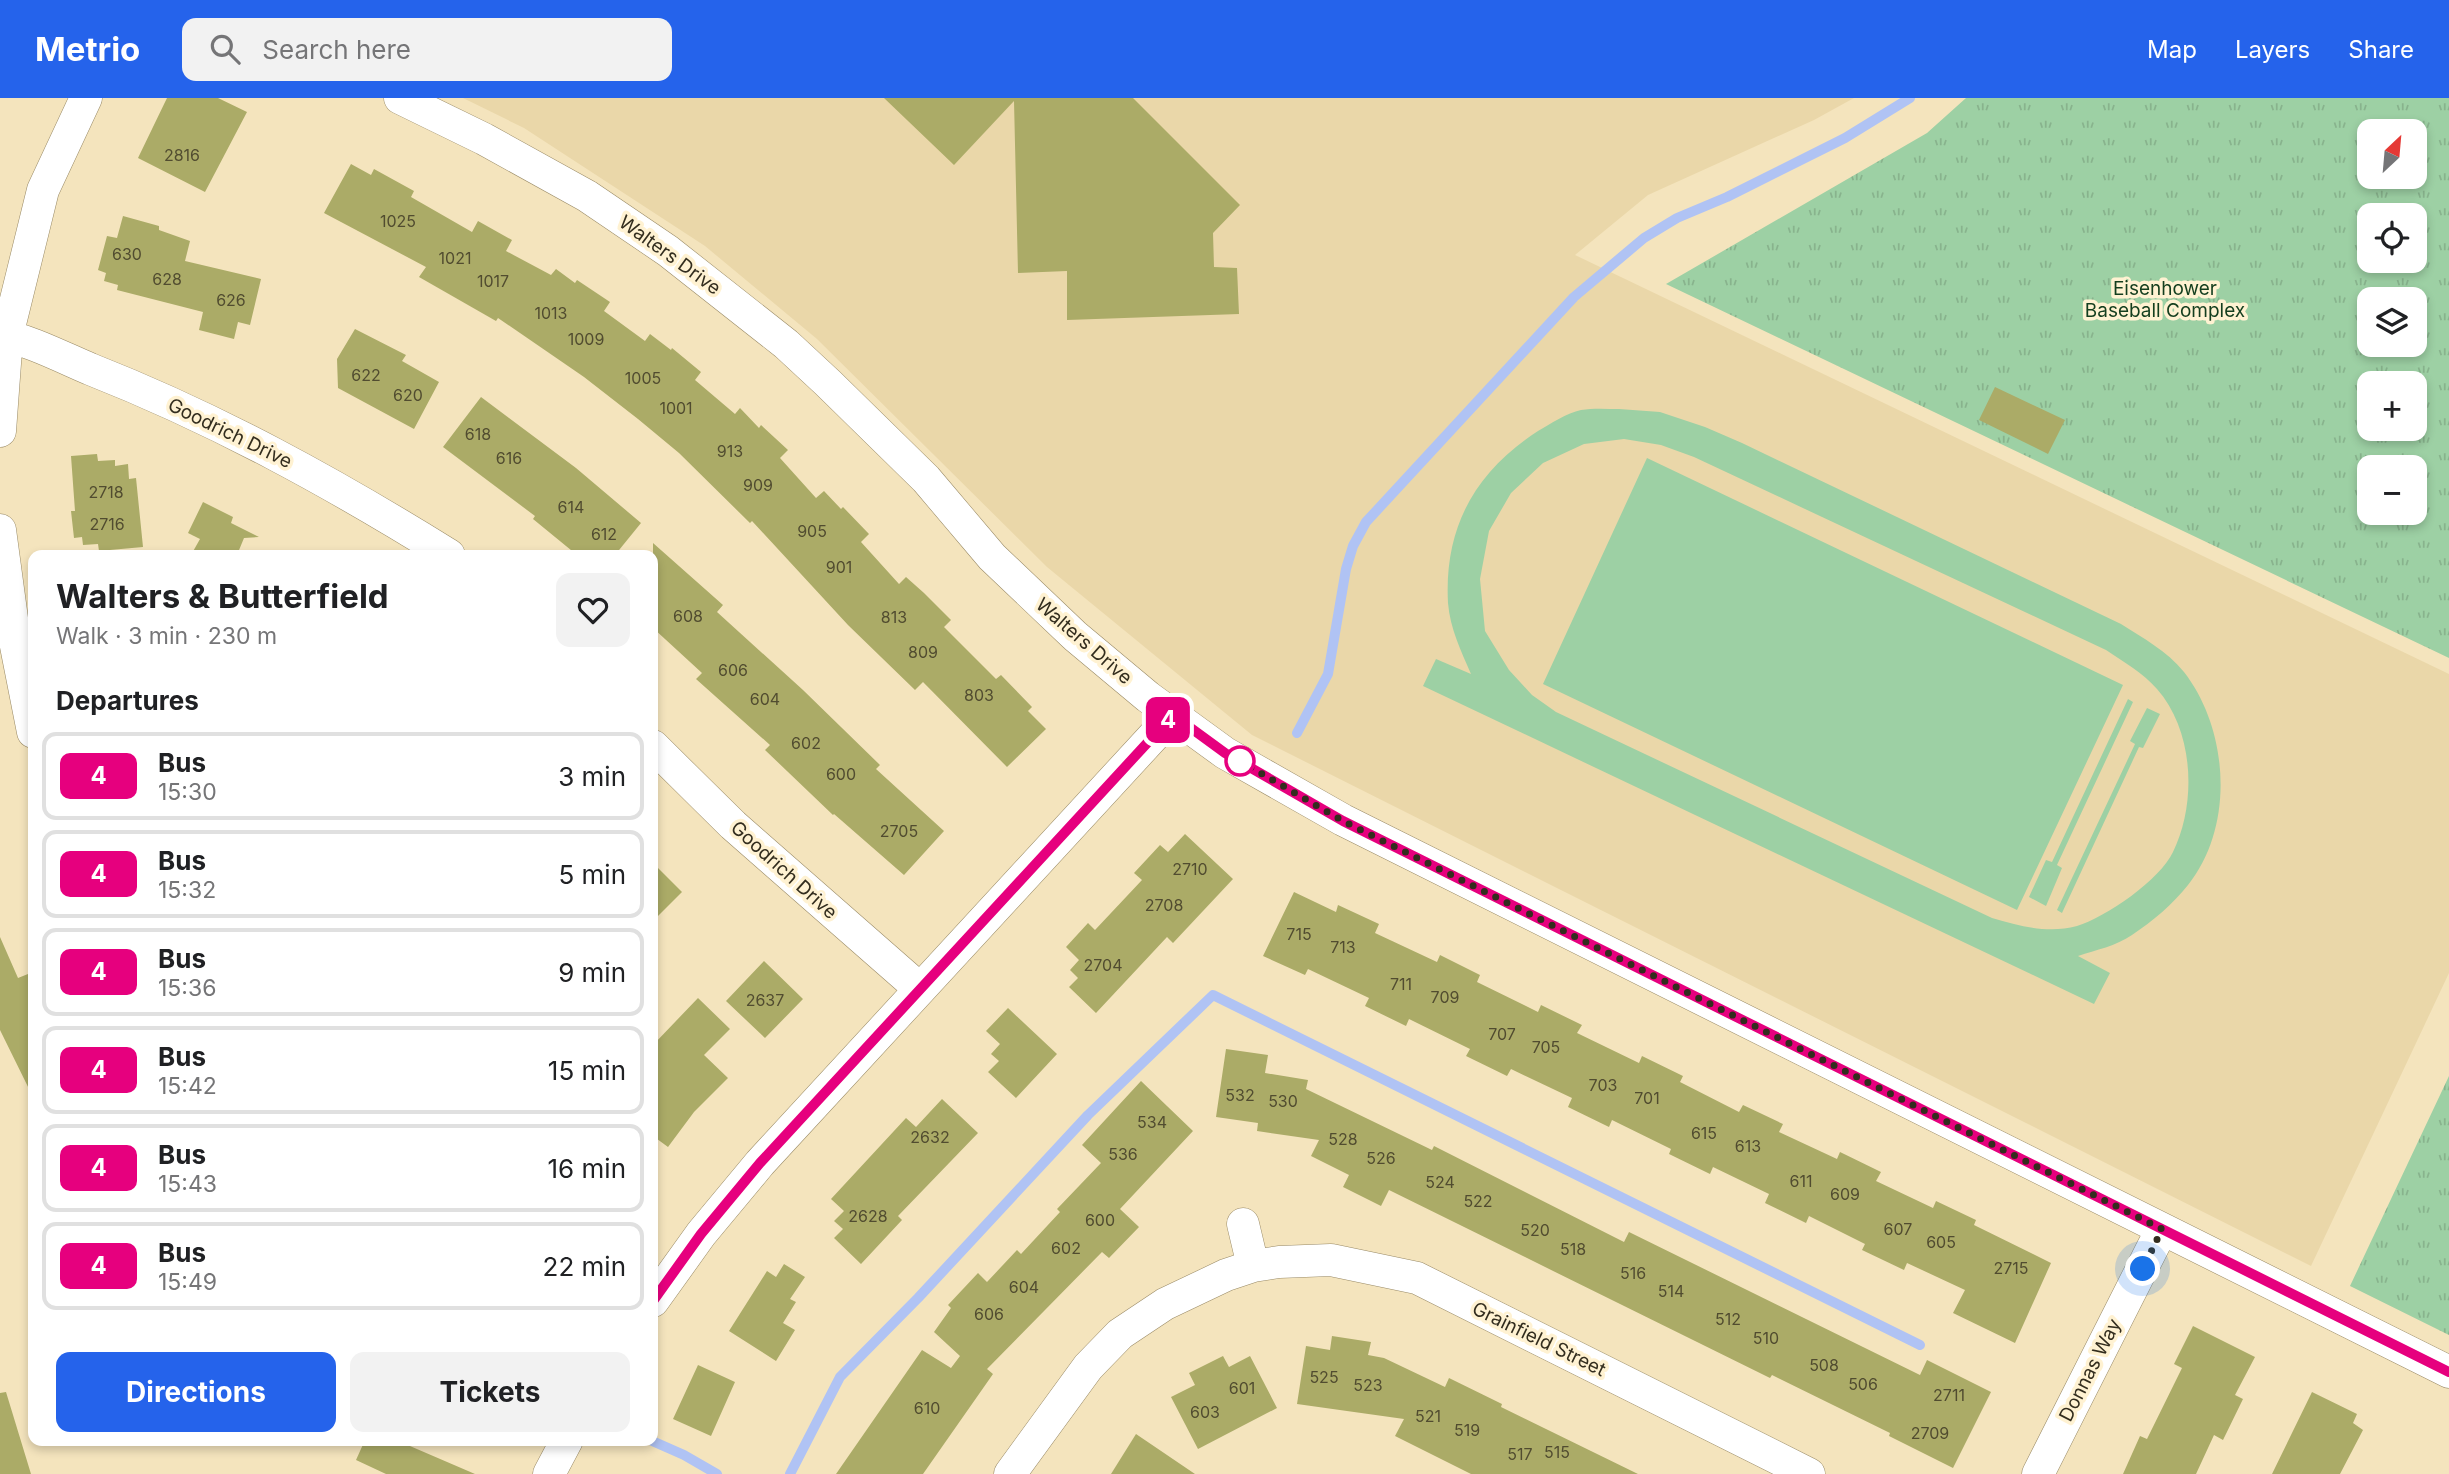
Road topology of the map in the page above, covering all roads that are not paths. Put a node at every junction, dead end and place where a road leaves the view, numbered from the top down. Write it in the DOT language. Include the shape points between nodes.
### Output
graph roads {
  1 [pos="86,98"];
  2 [pos="400,98"];
  3 [pos="4,336"];
  4 [pos="0,431"];
  5 [pos="0,530"];
  6 [pos="441,550"];
  7 [pos="28,705"];
  8 [pos="1173,715"];
  9 [pos="658,751"];
  10 [pos="920,989"];
  11 [pos="1243,1224"];
  12 [pos="2162,1229"];
  13 [pos="1253,1266"];
  14 [pos="658,1294"];
  15 [pos="2449,1372"];
  16 [pos="562,1446"];
  17 [pos="550,1474"];
  18 [pos="1010,1474"];
  19 [pos="1809,1474"];
  20 [pos="2038,1474"];
  1 -- 3 [label="street" via="43,190"];
  2 -- 8 [label="street, Walters Drive" via="587,196 746,312 795,352 920,473 992,557 1042,606"];
  3 -- 4 [label="street"];
  3 -- 6 [label="street, Goodrich Drive" via="225,427"];
  5 -- 7 [label="street"];
  8 -- 10 [label="street"];
  8 -- 12 [label="street, Walters Drive" via="1225,753 1343,821"];
  9 -- 10 [label="street, Goodrich Drive" via="733,825"];
  10 -- 14 [label="street" via="760,1163"];
  11 -- 13 [label="street"];
  12 -- 15 [label="street, Walters Drive"];
  12 -- 20 [label="street, Donnas Way"];
  13 -- 18 [label="street, Grainfield Street" via="1165,1304 1120,1334 1088,1367"];
  13 -- 19 [label="street, Grainfield Street" via="1331,1259 1417,1278"];
  16 -- 17 [label="street"];
}
